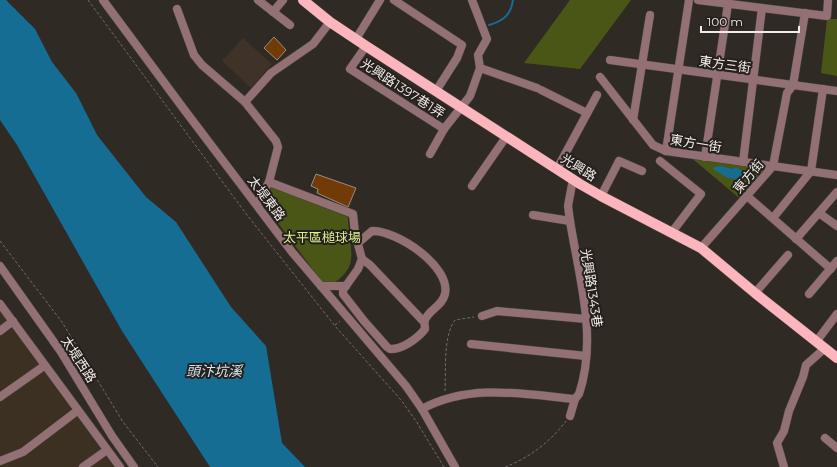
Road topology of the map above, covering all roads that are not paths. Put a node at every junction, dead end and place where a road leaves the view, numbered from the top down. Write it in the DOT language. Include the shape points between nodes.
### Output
graph roads {
  1 [pos="103,0"];
  2 [pos="258,0"];
  3 [pos="283,0"];
  4 [pos="303,0"];
  5 [pos="380,0"];
  6 [pos="394,0"];
  7 [pos="472,0"];
  8 [pos="689,0"];
  9 [pos="698,0"];
  10 [pos="828,0"];
  11 [pos="728,4"];
  12 [pos="762,8"];
  13 [pos="178,9"];
  14 [pos="273,12"];
  15 [pos="805,13"];
  16 [pos="650,15"];
  17 [pos="330,22"];
  18 [pos="290,25"];
  19 [pos="356,39"];
  20 [pos="366,46"];
  21 [pos="610,60"];
  22 [pos="642,64"];
  23 [pos="480,68"];
  24 [pos="678,69"];
  25 [pos="718,75"];
  26 [pos="600,77"];
  27 [pos="753,80"];
  28 [pos="793,85"];
  29 [pos="823,89"];
  30 [pos="436,91"];
  31 [pos="837,91"];
  32 [pos="597,95"];
  33 [pos="245,102"];
  34 [pos="462,107"];
  35 [pos="587,113"];
  36 [pos="633,120"];
  37 [pos="444,129"];
  38 [pos="506,137"];
  39 [pos="666,151"];
  40 [pos="430,154"];
  41 [pos="705,157"];
  42 [pos="660,161"];
  43 [pos="743,162"];
  44 [pos="774,166"];
  45 [pos="557,169"];
  46 [pos="642,171"];
  47 [pos="811,171"];
  48 [pos="837,175"];
  49 [pos="573,179"];
  50 [pos="269,182"];
  51 [pos="472,186"];
  52 [pos="837,192"];
  53 [pos="601,196"];
  54 [pos="747,196"];
  55 [pos="257,204"];
  56 [pos="819,213"];
  57 [pos="533,215"];
  58 [pos="773,218"];
  59 [pos="570,221"];
  60 [pos="837,226"];
  61 [pos="672,232"];
  62 [pos="796,239"];
  63 [pos="358,243"];
  64 [pos="701,248"];
  65 [pos="788,255"];
  66 [pos="362,259"];
  67 [pos="837,262"];
  68 [pos="0,266"];
  69 [pos="831,269"];
  70 [pos="324,286"];
  71 [pos="346,286"];
  72 [pos="756,294"];
  73 [pos="808,294"];
  74 [pos="0,304"];
  75 [pos="837,314"];
  76 [pos="482,316"];
  77 [pos="586,319"];
  78 [pos="13,321"];
  79 [pos="424,322"];
  80 [pos="0,331"];
  81 [pos="471,344"];
  82 [pos="820,346"];
  83 [pos="586,356"];
  84 [pos="837,358"];
  85 [pos="44,366"];
  86 [pos="0,397"];
  87 [pos="575,399"];
  88 [pos="422,409"];
  89 [pos="77,411"];
  90 [pos="570,416"];
  91 [pos="825,438"];
  92 [pos="837,448"];
  93 [pos="107,450"];
  94 [pos="0,460"];
  95 [pos="83,467"];
  96 [pos="120,467"];
  97 [pos="134,467"];
  98 [pos="455,467"];
  99 [pos="784,467"];
  1 -- 55 [label="street, 太堤東路" via="182,108"];
  2 -- 14 [label="street"];
  3 -- 14 [label="street"];
  4 -- 17 [label="main road, 光興路"];
  5 -- 19 [label="street"];
  6 -- 30 [label="street" via="462,45 457,58"];
  7 -- 23 [label="street" via="487,39 478,55"];
  8 -- 24 [label="street"];
  9 -- 11 [label="street"];
  10 -- 15 [label="street" via="827,16"];
  11 -- 12 [label="street"];
  11 -- 25 [label="street"];
  12 -- 15 [label="street"];
  12 -- 27 [label="street"];
  13 -- 33 [label="street" via="194,55"];
  14 -- 18 [label="street"];
  15 -- 28 [label="street, 東方街"];
  16 -- 22 [label="street"];
  17 -- 19 [label="main road, 光興路"];
  17 -- 33 [label="street" via="312,44 271,73"];
  19 -- 20 [label="main road, 光興路"];
  20 -- 30 [label="main road, 光興路"];
  20 -- 37 [label="street, 光興路1397巷1弄" via="350,69"];
  21 -- 22 [label="street, 東方三街"];
  22 -- 24 [label="street, 東方三街"];
  22 -- 36 [label="street"];
  23 -- 34 [label="street" via="470,96"];
  23 -- 35 [label="street" via="539,89"];
  24 -- 25 [label="street, 東方三街"];
  24 -- 39 [label="street"];
  25 -- 27 [label="street, 東方三街"];
  25 -- 41 [label="street"];
  26 -- 36 [label="street, 東方一街"];
  27 -- 28 [label="street, 東方三街"];
  27 -- 43 [label="street"];
  28 -- 29 [label="street, 東方三街"];
  28 -- 44 [label="street, 東方街" via="787,93"];
  29 -- 31 [label="street, 東方三街"];
  29 -- 47 [label="street"];
  30 -- 34 [label="main road, 光興路"];
  32 -- 35 [label="street"];
  33 -- 50 [label="street" via="278,147"];
  34 -- 37 [label="street"];
  34 -- 38 [label="main road, 光興路"];
  35 -- 45 [label="street"];
  36 -- 39 [label="street, 東方一街" via="654,145"];
  37 -- 40 [label="street"];
  38 -- 45 [label="main road, 光興路"];
  38 -- 51 [label="street"];
  39 -- 41 [label="street, 東方一街"];
  41 -- 43 [label="street, 東方一街"];
  42 -- 61 [label="street" via="700,194"];
  43 -- 44 [label="street, 東方一街"];
  44 -- 47 [label="street, 東方一街"];
  44 -- 54 [label="street, 東方街"];
  45 -- 49 [label="main road, 光興路"];
  46 -- 53 [label="street" via="618,161"];
  47 -- 48 [label="street, 東方一街"];
  47 -- 58 [label="street"];
  49 -- 53 [label="main road, 光興路"];
  49 -- 59 [label="street, 光興路1343巷" via="568,206"];
  50 -- 55 [label="street"];
  50 -- 63 [label="street" via="353,214"];
  52 -- 56 [label="street"];
  53 -- 61 [label="main road, 光興路"];
  54 -- 58 [label="street"];
  54 -- 64 [label="street, 東方街"];
  55 -- 70 [label="street, 太堤東路" via="292,252"];
  56 -- 60 [label="street"];
  56 -- 62 [label="street"];
  57 -- 59 [label="street"];
  58 -- 62 [label="street"];
  59 -- 77 [label="street, 光興路1343巷"];
  61 -- 64 [label="main road, 光興路"];
  62 -- 69 [label="street"];
  63 -- 66 [label="street"];
  63 -- 79 [label="street" via="372,231 379,231 396,238 432,262 440,273 445,288 441,304 430,312"];
  64 -- 72 [label="main road, 光興路"];
  65 -- 72 [label="street"];
  66 -- 71 [label="street"];
  66 -- 79 [label="street"];
  67 -- 69 [label="street"];
  68 -- 97 [label="street, 太堤西路" via="61,352"];
  69 -- 73 [label="street"];
  70 -- 71 [label="street"];
  70 -- 88 [label="street, 太堤東路"];
  71 -- 79 [label="street" via="343,294 390,350 419,338 425,329"];
  72 -- 82 [label="main road, 光興路"];
  74 -- 78 [label="street"];
  75 -- 82 [label="street"];
  76 -- 77 [label="street" via="497,311"];
  77 -- 83 [label="street, 光興路1343巷"];
  78 -- 80 [label="street"];
  78 -- 85 [label="street"];
  81 -- 83 [label="street"];
  82 -- 84 [label="main road, 光興路"];
  82 -- 99 [label="street" via="806,365 778,443"];
  83 -- 87 [label="street, 光興路1343巷" via="581,388"];
  85 -- 86 [label="street"];
  85 -- 89 [label="street"];
  87 -- 88 [label="street" via="484,391 438,401"];
  87 -- 90 [label="street, 光興路1343巷"];
  88 -- 98 [label="street, 太堤東路"];
  89 -- 93 [label="street"];
  89 -- 94 [label="street" via="23,452"];
  91 -- 92 [label="street"];
  93 -- 95 [label="street"];
  93 -- 96 [label="street"];
}
